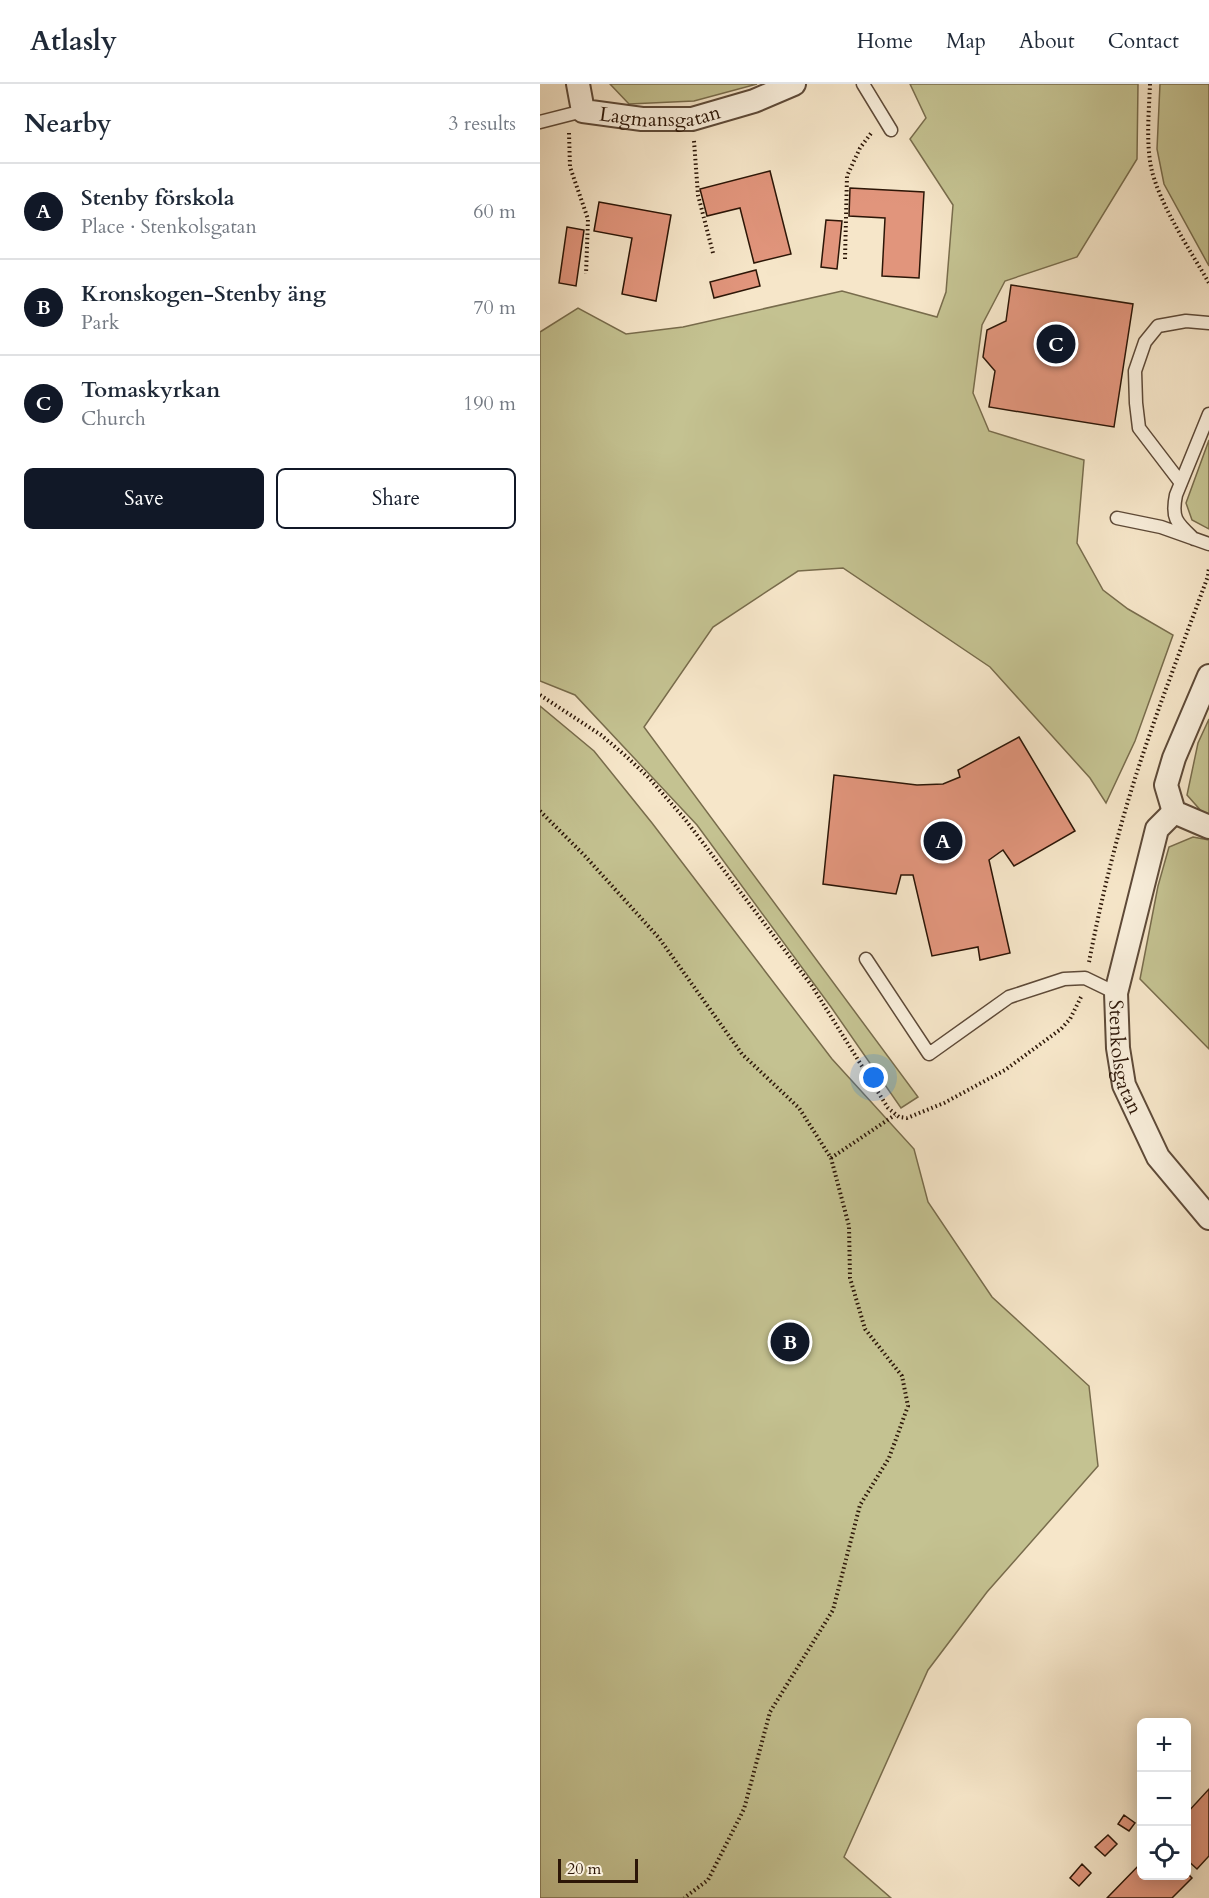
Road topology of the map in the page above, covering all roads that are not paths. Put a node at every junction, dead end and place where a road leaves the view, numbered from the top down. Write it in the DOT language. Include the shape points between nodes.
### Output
graph roads {
  1 [pos="578,84"];
  2 [pos="794,84"];
  3 [pos="863,84"];
  4 [pos="575,113"];
  5 [pos="540,122"];
  6 [pos="891,130"];
  7 [pos="1209,323"];
  8 [pos="1209,414"];
  9 [pos="1181,483"];
  10 [pos="1117,518"];
  11 [pos="1194,539"];
  12 [pos="1209,544"];
  13 [pos="1209,676"];
  14 [pos="1174,812"];
  15 [pos="1209,827"];
  16 [pos="866,959"];
  17 [pos="1116,993"];
  18 [pos="1209,1218"];
  1 -- 4 [label="street, Lagmansgatan"];
  2 -- 4 [label="street, Lagmansgatan" via="692,120"];
  3 -- 6 [label="lane"];
  4 -- 5 [label="lane"];
  7 -- 9 [label="lane" via="1186,321 1158,326 1145,342 1135,371 1139,428"];
  8 -- 9 [label="lane"];
  9 -- 11 [label="lane" via="1174,514 1178,524"];
  10 -- 11 [label="lane" via="1161,526"];
  11 -- 12 [label="lane"];
  13 -- 14 [label="street" via="1166,785"];
  14 -- 15 [label="street"];
  14 -- 17 [label="street, Stenkolsgatan" via="1157,829"];
  16 -- 17 [label="lane" via="929,1054 1009,997 1064,979 1085,978"];
  17 -- 18 [label="street, Stenkolsgatan" via="1124,1085 1158,1157"];
}
